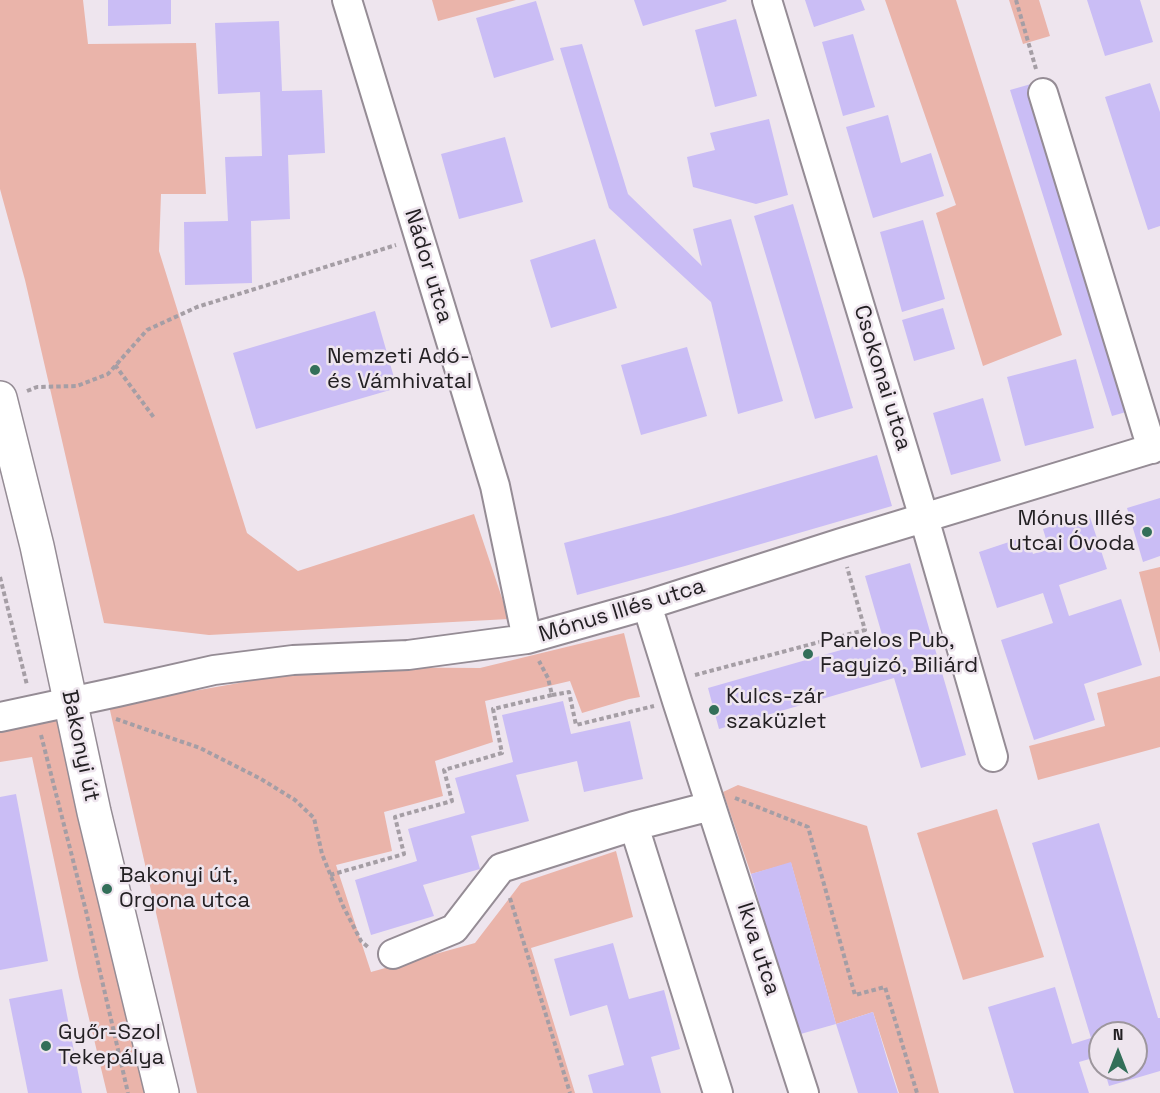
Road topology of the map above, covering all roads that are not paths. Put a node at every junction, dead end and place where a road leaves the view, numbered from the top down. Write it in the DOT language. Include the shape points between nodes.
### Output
graph roads {
  1 [pos="347,0"];
  2 [pos="767,0"];
  3 [pos="1043,93"];
  4 [pos="1,400"];
  5 [pos="1156,448"];
  6 [pos="924,519"];
  7 [pos="647,605"];
  8 [pos="527,639"];
  9 [pos="70,702"];
  10 [pos="0,717"];
  11 [pos="993,757"];
  12 [pos="711,806"];
  13 [pos="634,826"];
  14 [pos="393,954"];
  15 [pos="162,1093"];
  16 [pos="718,1093"];
  17 [pos="804,1093"];
  1 -- 8 [label="street, Nádor utca" via="495,486"];
  2 -- 6 [label="street, Csokonai utca"];
  3 -- 5 [label="street"];
  4 -- 9 [label="main road, Bakonyi út"];
  5 -- 6 [label="street, Mónus Illés utca"];
  6 -- 7 [label="street, Mónus Illés utca"];
  6 -- 11 [label="street, Csokonai utca"];
  7 -- 8 [label="street, Mónus Illés utca"];
  7 -- 12 [label="street, Ikva utca"];
  8 -- 9 [label="street, Mónus Illés utca" via="408,656 293,660 214,670"];
  9 -- 10 [label="street, Mónus Illés utca"];
  9 -- 15 [label="main road, Bakonyi út"];
  12 -- 13 [label="street"];
  12 -- 17 [label="street, Ikva utca"];
  13 -- 14 [label="street" via="501,868 454,929"];
  13 -- 16 [label="street"];
}
